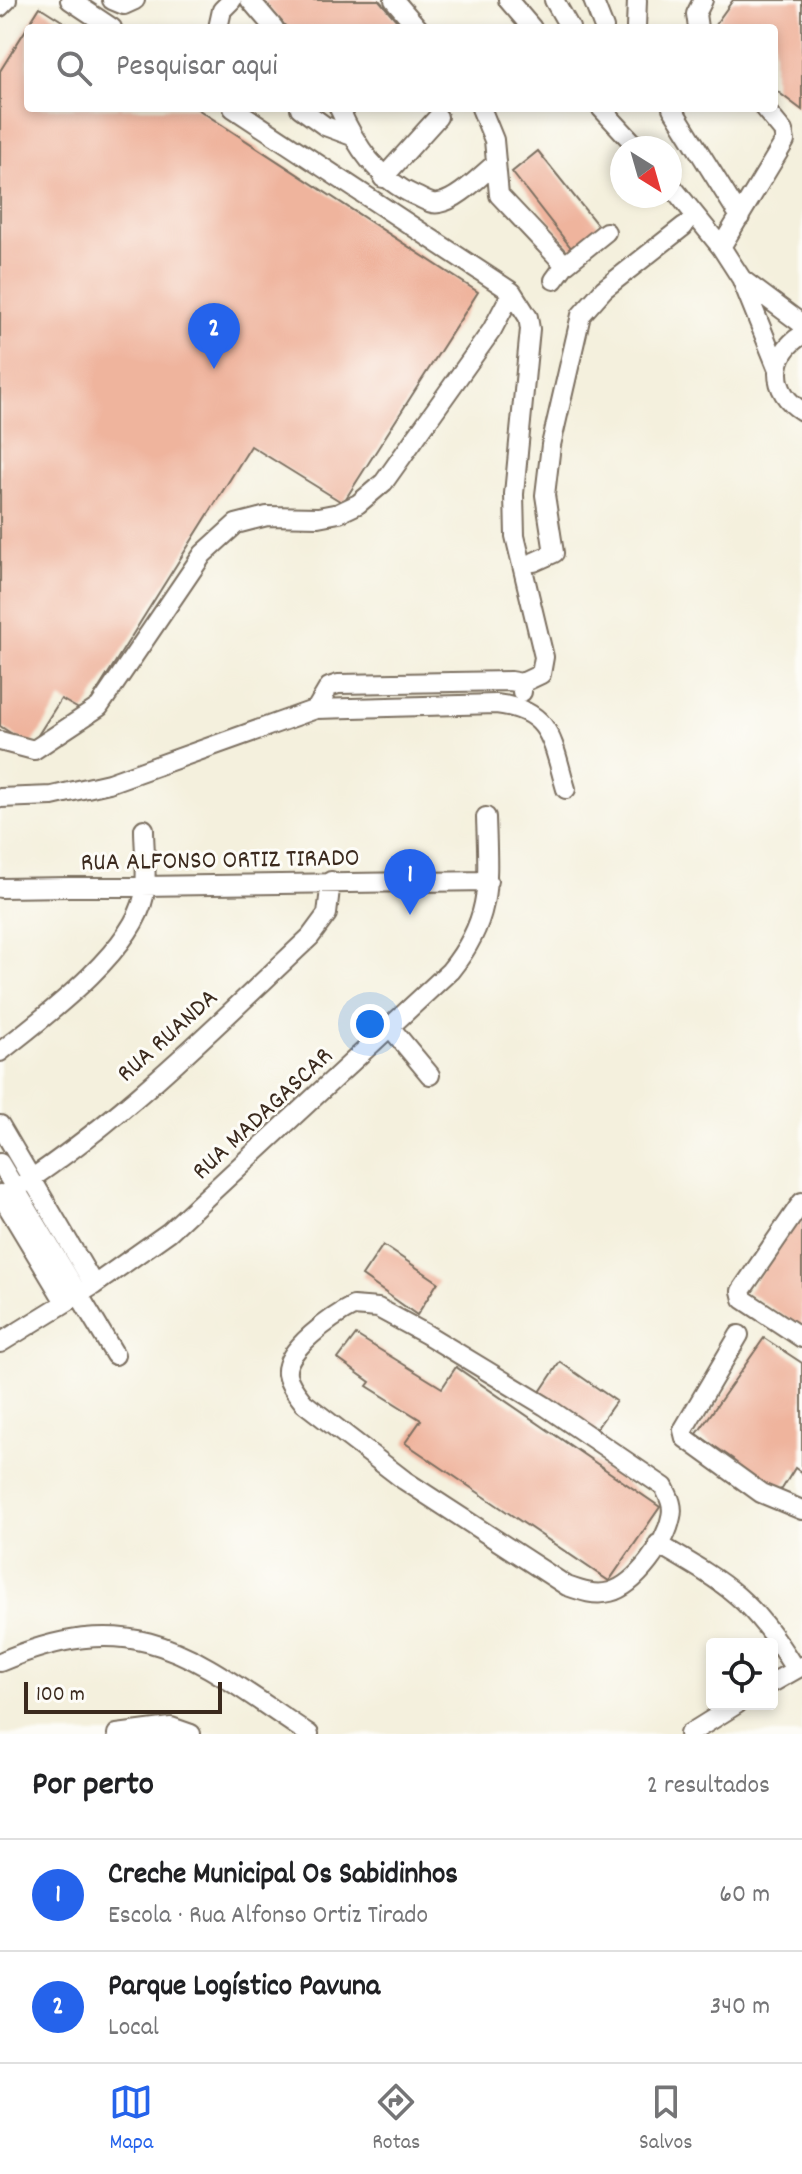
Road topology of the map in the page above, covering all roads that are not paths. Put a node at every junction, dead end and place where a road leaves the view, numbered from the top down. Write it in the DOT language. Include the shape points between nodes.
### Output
graph roads {
  1 [pos="7,0"];
  2 [pos="70,0"];
  3 [pos="112,0"];
  4 [pos="135,0"];
  5 [pos="232,0"];
  6 [pos="250,0"];
  7 [pos="394,0"];
  8 [pos="508,0"];
  9 [pos="554,0"];
  10 [pos="593,0"];
  11 [pos="637,0"];
  12 [pos="703,0"];
  13 [pos="0,7"];
  14 [pos="106,24"];
  15 [pos="219,24"];
  16 [pos="271,24"];
  17 [pos="415,24"];
  18 [pos="529,24"];
  19 [pos="568,24"];
  20 [pos="602,24"];
  21 [pos="636,24"];
  22 [pos="697,24"];
  23 [pos="239,112"];
  24 [pos="306,112"];
  25 [pos="341,112"];
  26 [pos="483,112"];
  27 [pos="605,112"];
  28 [pos="674,112"];
  29 [pos="767,112"];
  30 [pos="438,117"];
  31 [pos="352,136"];
  32 [pos="627,136"];
  33 [pos="496,163"];
  34 [pos="383,178"];
  35 [pos="474,181"];
  36 [pos="499,195"];
  37 [pos="682,199"];
  38 [pos="740,217"];
  39 [pos="684,226"];
  40 [pos="606,232"];
  41 [pos="721,247"];
  42 [pos="741,278"];
  43 [pos="512,292"];
  44 [pos="802,324"];
  45 [pos="802,335"];
  46 [pos="777,367"];
  47 [pos="802,411"];
  48 [pos="534,562"];
  49 [pos="522,683"];
  50 [pos="520,707"];
  51 [pos="316,709"];
  52 [pos="0,741"];
  53 [pos="566,789"];
  54 [pos="0,798"];
  55 [pos="486,817"];
  56 [pos="144,829"];
  57 [pos="331,881"];
  58 [pos="488,881"];
  59 [pos="144,884"];
  60 [pos="0,888"];
  61 [pos="393,1025"];
  62 [pos="0,1052"];
  63 [pos="430,1075"];
  64 [pos="0,1125"];
  65 [pos="0,1163"];
  66 [pos="33,1179"];
  67 [pos="5,1195"];
  68 [pos="802,1202"];
  69 [pos="94,1285"];
  70 [pos="71,1299"];
  71 [pos="739,1335"];
  72 [pos="802,1338"];
  73 [pos="0,1343"];
  74 [pos="115,1355"];
  75 [pos="802,1510"];
  76 [pos="658,1544"];
  77 [pos="0,1662"];
  78 [pos="799,1668"];
  79 [pos="778,1680"];
  80 [pos="727,1710"];
  81 [pos="301,1731"];
  82 [pos="117,1734"];
  83 [pos="191,1734"];
  84 [pos="689,1734"];
  1 -- 13 [label="street"];
  2 -- 14 [label="street"];
  3 -- 4 [label="street" via="124,5"];
  5 -- 15 [label="street"];
  6 -- 16 [label="street"];
  7 -- 17 [label="street"];
  8 -- 18 [label="street"];
  9 -- 19 [label="street"];
  10 -- 20 [label="street"];
  11 -- 21 [label="street"];
  12 -- 22 [label="street"];
  23 -- 43 [label="street"];
  24 -- 31 [label="street"];
  25 -- 31 [label="street"];
  26 -- 33 [label="street"];
  27 -- 32 [label="street"];
  28 -- 38 [label="street"];
  29 -- 38 [label="street" via="785,141"];
  30 -- 34 [label="street"];
  31 -- 34 [label="street"];
  33 -- 35 [label="street"];
  33 -- 36 [label="street"];
  34 -- 35 [label="street" via="433,203 448,200"];
  35 -- 36 [label="street"];
  36 -- 40 [label="street" via="560,272"];
  37 -- 41 [label="street"];
  38 -- 41 [label="street"];
  39 -- 48 [label="street" via="604,289 581,315 545,495 554,553"];
  41 -- 42 [label="street"];
  42 -- 44 [label="street"];
  42 -- 46 [label="street"];
  43 -- 49 [label="street" via="530,329 518,437 515,536 544,657 541,674"];
  43 -- 52 [label="street" via="492,330 393,469 358,504 318,517 267,516 236,524 203,554 99,707 34,750"];
  45 -- 46 [label="street" via="785,348"];
  46 -- 47 [label="street" via="785,398"];
  49 -- 50 [label="street"];
  49 -- 51 [label="street" via="338,684 329,687"];
  50 -- 51 [label="street"];
  50 -- 53 [label="street" via="545,724"];
  51 -- 54 [label="street" via="109,783 52,796"];
  55 -- 58 [label="street, RUA MADAGASCAR"];
  56 -- 59 [label="street"];
  57 -- 58 [label="street, RUA ALFONSO ORTIZ TIRADO"];
  57 -- 59 [label="street, RUA ALFONSO ORTIZ TIRADO"];
  57 -- 66 [label="street, RUA RUANDA" via="327,914 310,937 103,1126"];
  58 -- 61 [label="street, RUA MADAGASCAR" via="485,910 473,940 450,971"];
  59 -- 60 [label="street, RUA ALFONSO ORTIZ TIRADO"];
  59 -- 62 [label="street" via="140,909 126,934 67,995"];
  61 -- 63 [label="street"];
  61 -- 69 [label="street, RUA MADAGASCAR" via="189,1214"];
  64 -- 66 [label="street"];
  65 -- 67 [label="street"];
  66 -- 67 [label="street, RUA RUANDA"];
  66 -- 69 [label="street"];
  67 -- 70 [label="street"];
  68 -- 72 [label="street" via="741,1291 743,1299"];
  69 -- 70 [label="street, RUA MADAGASCAR"];
  70 -- 73 [label="street, RUA MADAGASCAR"];
  70 -- 74 [label="street"];
  71 -- 75 [label="street" via="683,1430 685,1438 761,1493"];
  76 -- 76 [label="street" via="625,1586 608,1593 567,1586 404,1480 304,1403 287,1374 288,1361 337,1314 353,1306 378,1308 545,1406 664,1487 672,1511"];
  76 -- 78 [label="street" via="741,1595"];
  77 -- 81 [label="street" via="38,1646 78,1638 132,1637 164,1645 213,1670"];
  78 -- 79 [label="street"];
  80 -- 84 [label="street"];
  82 -- 83 [label="street" via="171,1727"];
}
